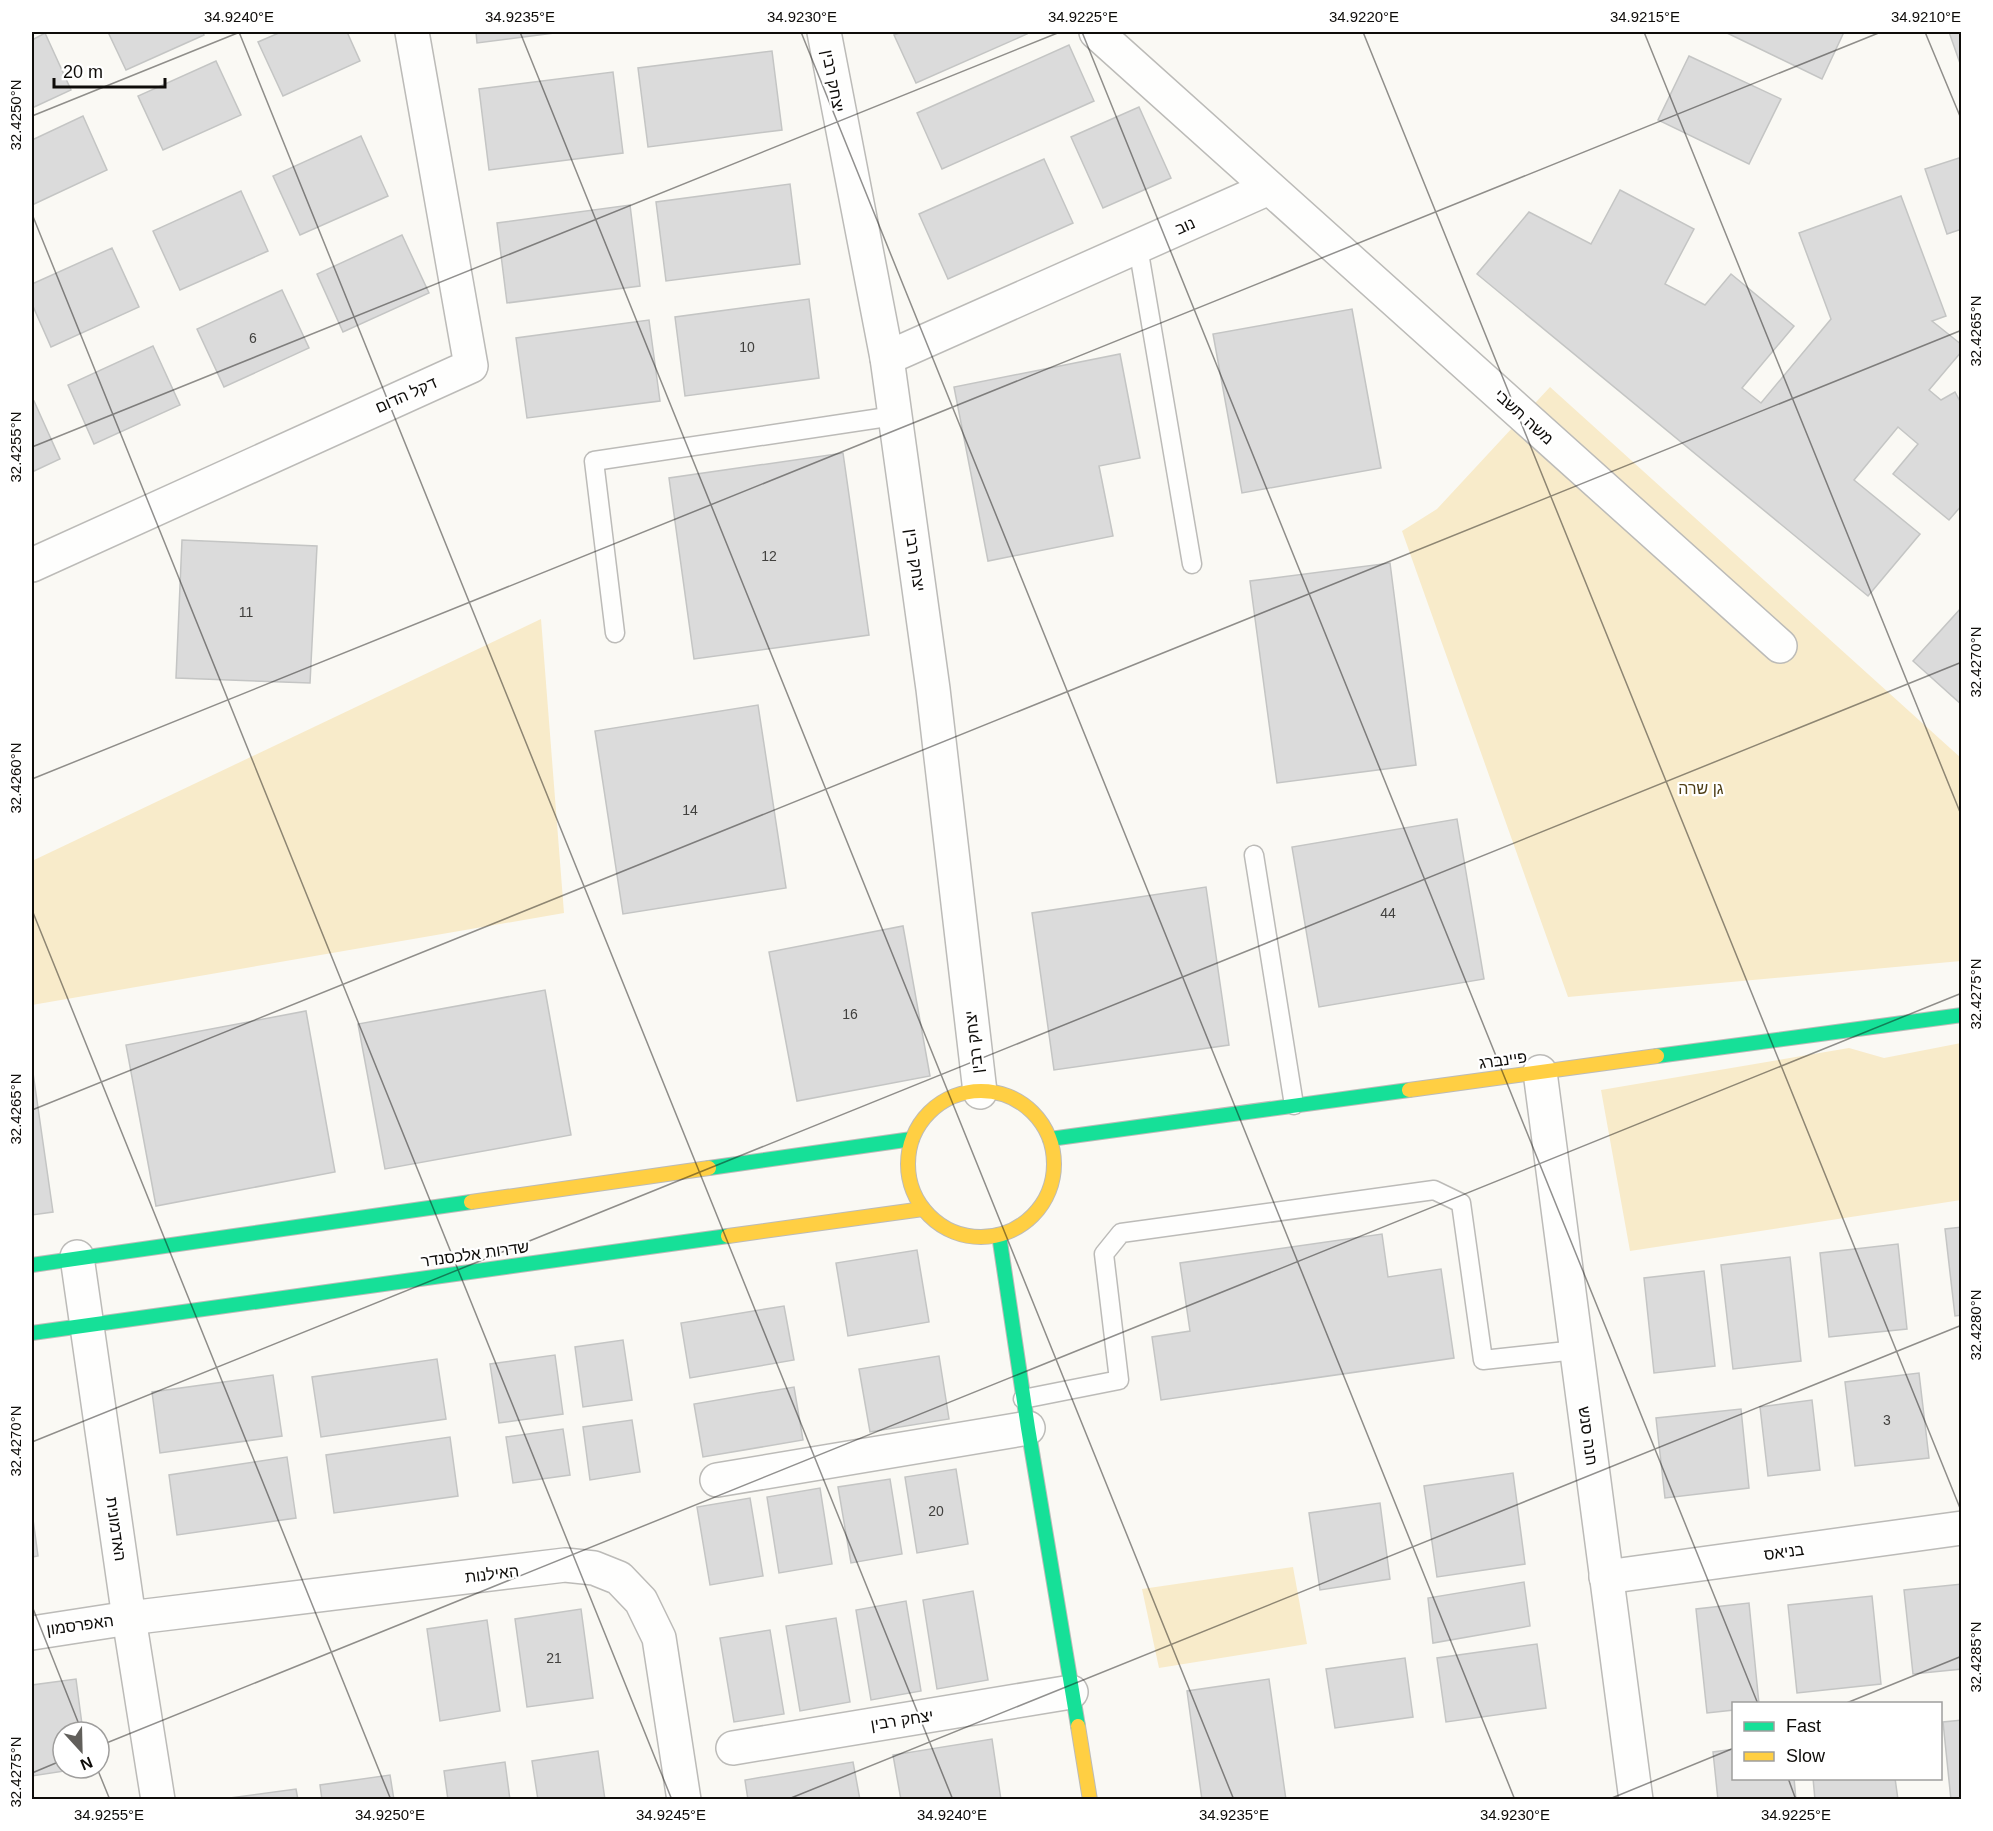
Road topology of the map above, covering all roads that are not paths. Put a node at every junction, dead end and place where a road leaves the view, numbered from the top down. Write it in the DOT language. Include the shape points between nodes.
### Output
graph roads {
  1 [pos="412,32"];
  2 [pos="824,32"];
  3 [pos="1095,32"];
  4 [pos="1269,188"];
  5 [pos="1138,247"];
  6 [pos="887,358"];
  7 [pos="894,416"];
  8 [pos="1192,564"];
  9 [pos="32,565"];
  10 [pos="615,633"];
  11 [pos="1780,646"];
  12 [pos="1254,855"];
  13 [pos="1962,1015"];
  14 [pos="1540,1072"];
  15 [pos="980,1092"];
  16 [pos="1294,1105"];
  17 [pos="912,1139"];
  18 [pos="1050,1139"];
  19 [pos="923,1209"];
  20 [pos="999,1235"];
  21 [pos="77,1257"];
  22 [pos="32,1265"];
  23 [pos="87,1324"];
  24 [pos="32,1334"];
  25 [pos="1576,1350"];
  26 [pos="1026,1413"];
  27 [pos="717,1480"];
  28 [pos="1962,1528"];
  29 [pos="1606,1577"];
  30 [pos="129,1618"];
  31 [pos="32,1633"];
  32 [pos="1071,1692"];
  33 [pos="733,1748"];
  34 [pos="158,1800"];
  35 [pos="684,1800"];
  36 [pos="1090,1800"];
  37 [pos="1636,1800"];
  1 -- 9 [label="street, דקל הדום" via="471,366"];
  2 -- 6 [label="street, יצחק רבין"];
  3 -- 4 [label="street"];
  4 -- 5 [label="street, נוב"];
  4 -- 11 [label="street, משה תשבי"];
  5 -- 6 [label="street, נוב"];
  5 -- 8 [label="lane"];
  6 -- 7 [label="street, יצחק רבין"];
  7 -- 10 [label="lane" via="594,460"];
  7 -- 15 [label="street, יצחק רבין" via="933,689"];
  12 -- 16 [label="lane"];
  13 -- 14 [label="street, פיינברג"];
  14 -- 16 [label="street, פיינברג"];
  14 -- 25 [label="street, חנה סנש"];
  15 -- 17 [label="street" via="957,1095 938,1105"];
  15 -- 18 [label="street" via="1002,1095 1022,1104 1039,1119"];
  16 -- 18 [label="street, פיינברג"];
  17 -- 19 [label="street" via="908,1164 912,1188"];
  17 -- 21 [label="street"];
  18 -- 20 [label="street" via="1054,1163 1051,1187 1039,1209 1021,1225"];
  19 -- 20 [label="street" via="938,1224 957,1233 978,1238"];
  19 -- 23 [label="street, שדרות אלכסנדר"];
  20 -- 26 [label="street"];
  21 -- 22 [label="street"];
  21 -- 23 [label="street, האדמונית"];
  23 -- 24 [label="street, שדרות אלכסנדר"];
  23 -- 30 [label="street, האדמונית"];
  25 -- 26 [label="lane" via="1483,1360 1461,1203 1434,1190 1121,1233 1104,1254 1119,1380"];
  25 -- 29 [label="street, חנה סנש"];
  26 -- 27 [label="street"];
  26 -- 32 [label="street"];
  28 -- 29 [label="street, בניאס"];
  29 -- 37 [label="street, חנה סנש"];
  30 -- 31 [label="street, האפרסמון"];
  30 -- 34 [label="street, האדמונית"];
  30 -- 35 [label="street, האילנות" via="565,1565 594,1568 619,1578 641,1601 658,1638"];
  32 -- 33 [label="street, יצחק רבין"];
  32 -- 36 [label="street"];
}
